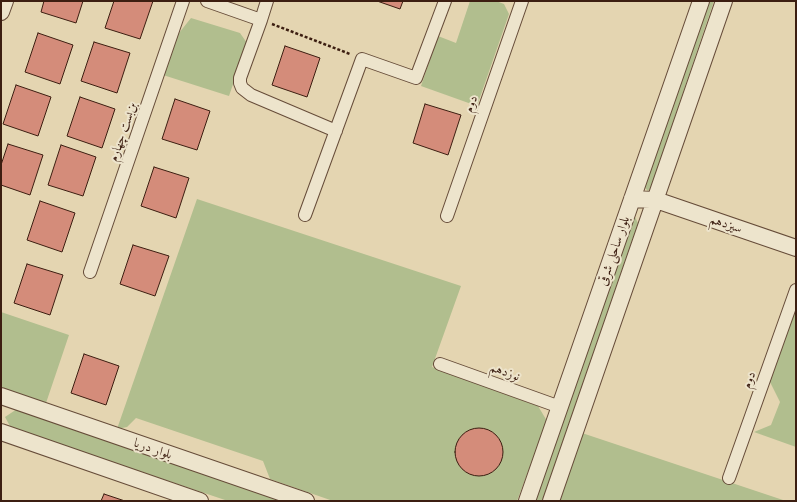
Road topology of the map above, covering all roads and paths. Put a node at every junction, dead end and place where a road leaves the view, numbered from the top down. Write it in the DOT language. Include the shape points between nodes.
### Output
graph roads {
  1 [pos="5,1"];
  2 [pos="183,1"];
  3 [pos="206,1"];
  4 [pos="267,1"];
  5 [pos="445,1"];
  6 [pos="522,1"];
  7 [pos="701,1"];
  8 [pos="724,1"];
  9 [pos="1,12"];
  10 [pos="261,20"];
  11 [pos="362,59"];
  12 [pos="336,131"];
  13 [pos="632,199"];
  14 [pos="656,200"];
  15 [pos="305,215"];
  16 [pos="447,216"];
  17 [pos="796,248"];
  18 [pos="90,272"];
  19 [pos="796,290"];
  20 [pos="440,364"];
  21 [pos="1,396"];
  22 [pos="560,407"];
  23 [pos="1,432"];
  24 [pos="729,478"];
  25 [pos="200,501"];
  26 [pos="306,501"];
  27 [pos="527,501"];
  28 [pos="551,501"];
  1 -- 9 [label="street"];
  2 -- 18 [label="street, بن‌بست چهارم"];
  3 -- 10 [label="street"];
  4 -- 10 [label="street"];
  5 -- 11 [label="street" via="416,78"];
  6 -- 16 [label="street, دوم"];
  7 -- 13 [label="street, بلوار ساحلی شرقی"];
  8 -- 14 [label="street, بلوار ساحلی شرقی"];
  10 -- 11 [label="path"];
  10 -- 12 [label="street" via="240,78 242,88 251,95"];
  11 -- 12 [label="street"];
  12 -- 15 [label="street"];
  13 -- 14 [label="street, سیزدهم"];
  13 -- 22 [label="street, بلوار ساحلی شرقی"];
  14 -- 17 [label="street, سیزدهم"];
  14 -- 28 [label="street, بلوار ساحلی شرقی"];
  19 -- 24 [label="street, دوم"];
  20 -- 22 [label="street, نوزدهم"];
  21 -- 26 [label="street, بلوار دریا"];
  22 -- 27 [label="street, بلوار ساحلی شرقی"];
  23 -- 25 [label="street"];
}
